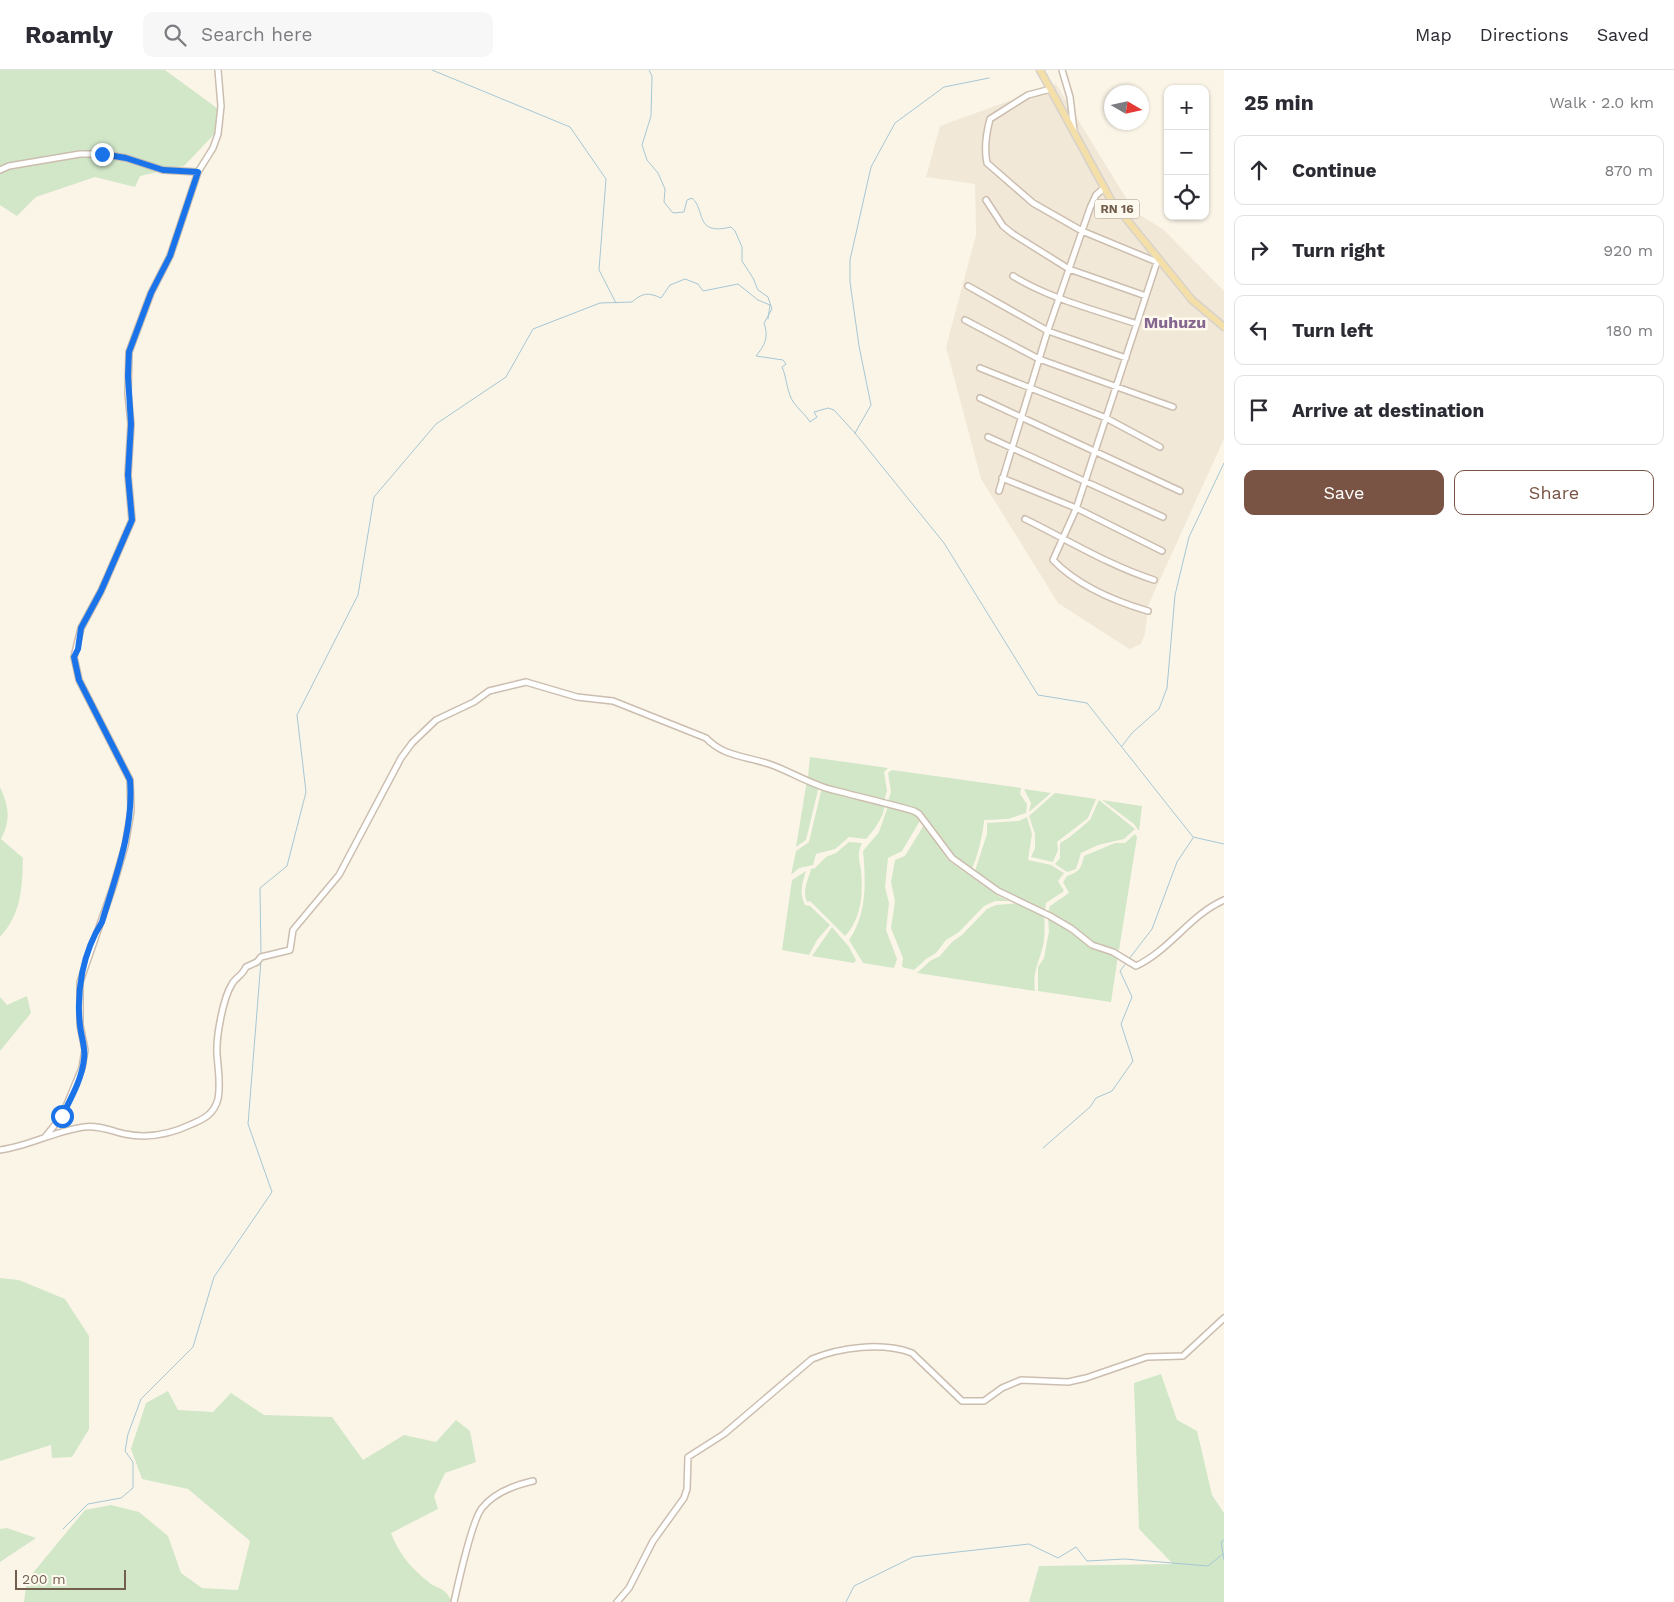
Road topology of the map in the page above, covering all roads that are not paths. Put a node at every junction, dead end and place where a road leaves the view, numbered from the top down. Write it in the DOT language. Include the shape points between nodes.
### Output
graph roads {
  1 [pos="218,70"];
  2 [pos="1040,70"];
  3 [pos="1062,70"];
  4 [pos="1051,89"];
  5 [pos="1074,134"];
  6 [pos="0,170"];
  7 [pos="198,172"];
  8 [pos="1104,188"];
  9 [pos="986,200"];
  10 [pos="1082,231"];
  11 [pos="1158,261"];
  12 [pos="1069,269"];
  13 [pos="1013,276"];
  14 [pos="968,286"];
  15 [pos="1146,296"];
  16 [pos="1059,298"];
  17 [pos="966,320"];
  18 [pos="1137,324"];
  19 [pos="1224,327"];
  20 [pos="1048,331"];
  21 [pos="1126,358"];
  22 [pos="1039,359"];
  23 [pos="980,368"];
  24 [pos="1116,388"];
  25 [pos="1030,389"];
  26 [pos="980,398"];
  27 [pos="1173,407"];
  28 [pos="1021,418"];
  29 [pos="1106,418"];
  30 [pos="988,437"];
  31 [pos="1012,447"];
  32 [pos="1160,447"];
  33 [pos="1096,450"];
  34 [pos="1002,478"];
  35 [pos="1086,480"];
  36 [pos="1180,491"];
  37 [pos="999,492"];
  38 [pos="1076,508"];
  39 [pos="1163,518"];
  40 [pos="1025,519"];
  41 [pos="1063,538"];
  42 [pos="1162,551"];
  43 [pos="1154,580"];
  44 [pos="1148,611"];
  45 [pos="1224,900"];
  46 [pos="44,1137"];
  47 [pos="0,1150"];
  48 [pos="1224,1318"];
  49 [pos="533,1481"];
  50 [pos="454,1602"];
  51 [pos="617,1602"];
  1 -- 7 [label="street" via="221,121 213,148"];
  2 -- 4 [label="main road, RN 16"];
  3 -- 5 [label="street" via="1070,97"];
  4 -- 5 [label="main road, RN 16"];
  4 -- 10 [label="street" via="1028,95 990,120 985,155 991,168 1033,203"];
  5 -- 8 [label="main road, RN 16"];
  6 -- 7 [label="street" via="80,154 102,154 156,168"];
  7 -- 46 [label="street" via="170,256 151,293 129,352 131,424 128,475 132,520 81,628 74,657 79,680 130,780 131,811 113,887 80,982 82,1068 66,1108 54,1128"];
  8 -- 10 [label="street" via="1096,195"];
  8 -- 11 [label="main road, RN 16"];
  9 -- 12 [label="street" via="1013,234"];
  10 -- 11 [label="street"];
  10 -- 12 [label="street"];
  11 -- 15 [label="street"];
  11 -- 19 [label="main road, RN 16" via="1192,300"];
  12 -- 15 [label="street"];
  12 -- 16 [label="street"];
  13 -- 16 [label="street" via="1030,287"];
  14 -- 20 [label="street"];
  15 -- 18 [label="street"];
  16 -- 18 [label="street"];
  16 -- 20 [label="street"];
  17 -- 22 [label="street"];
  18 -- 21 [label="street"];
  20 -- 21 [label="street"];
  20 -- 22 [label="street"];
  21 -- 24 [label="street"];
  22 -- 24 [label="street"];
  22 -- 25 [label="street"];
  23 -- 25 [label="street"];
  24 -- 27 [label="street"];
  24 -- 29 [label="street"];
  25 -- 28 [label="street"];
  25 -- 29 [label="street"];
  26 -- 28 [label="street"];
  28 -- 31 [label="street"];
  28 -- 33 [label="street"];
  29 -- 32 [label="street"];
  29 -- 33 [label="street"];
  30 -- 31 [label="street"];
  31 -- 34 [label="street"];
  31 -- 35 [label="street"];
  33 -- 35 [label="street"];
  33 -- 36 [label="street"];
  34 -- 37 [label="street"];
  34 -- 38 [label="street"];
  35 -- 38 [label="street"];
  35 -- 39 [label="street"];
  38 -- 41 [label="street"];
  38 -- 42 [label="street"];
  40 -- 41 [label="street"];
  41 -- 43 [label="street" via="1115,565"];
  41 -- 44 [label="street" via="1053,560 1063,571 1108,597"];
  45 -- 46 [label="street" via="1204,910 1160,951 1136,966 1113,952 1092,945 1050,916 998,891 952,858 914,811 850,792 830,790 767,763 734,756 715,748 706,738 614,701 576,696 526,682 505,686 489,691 425,728 401,758 339,875 293,930 290,950 261,957 246,967 232,984 219,1033 218,1100 208,1116 180,1130 155,1136 126,1135 91,1126"];
  46 -- 47 [label="street"];
  48 -- 51 [label="street" via="1183,1356 1147,1357 1068,1382 1021,1380 984,1401 976,1402 962,1401 912,1354 904,1351 873,1346 829,1352 812,1358 724,1434 688,1457 684,1498 653,1541 629,1588"];
  49 -- 50 [label="street" via="510,1488 482,1508 474,1526"];
}
